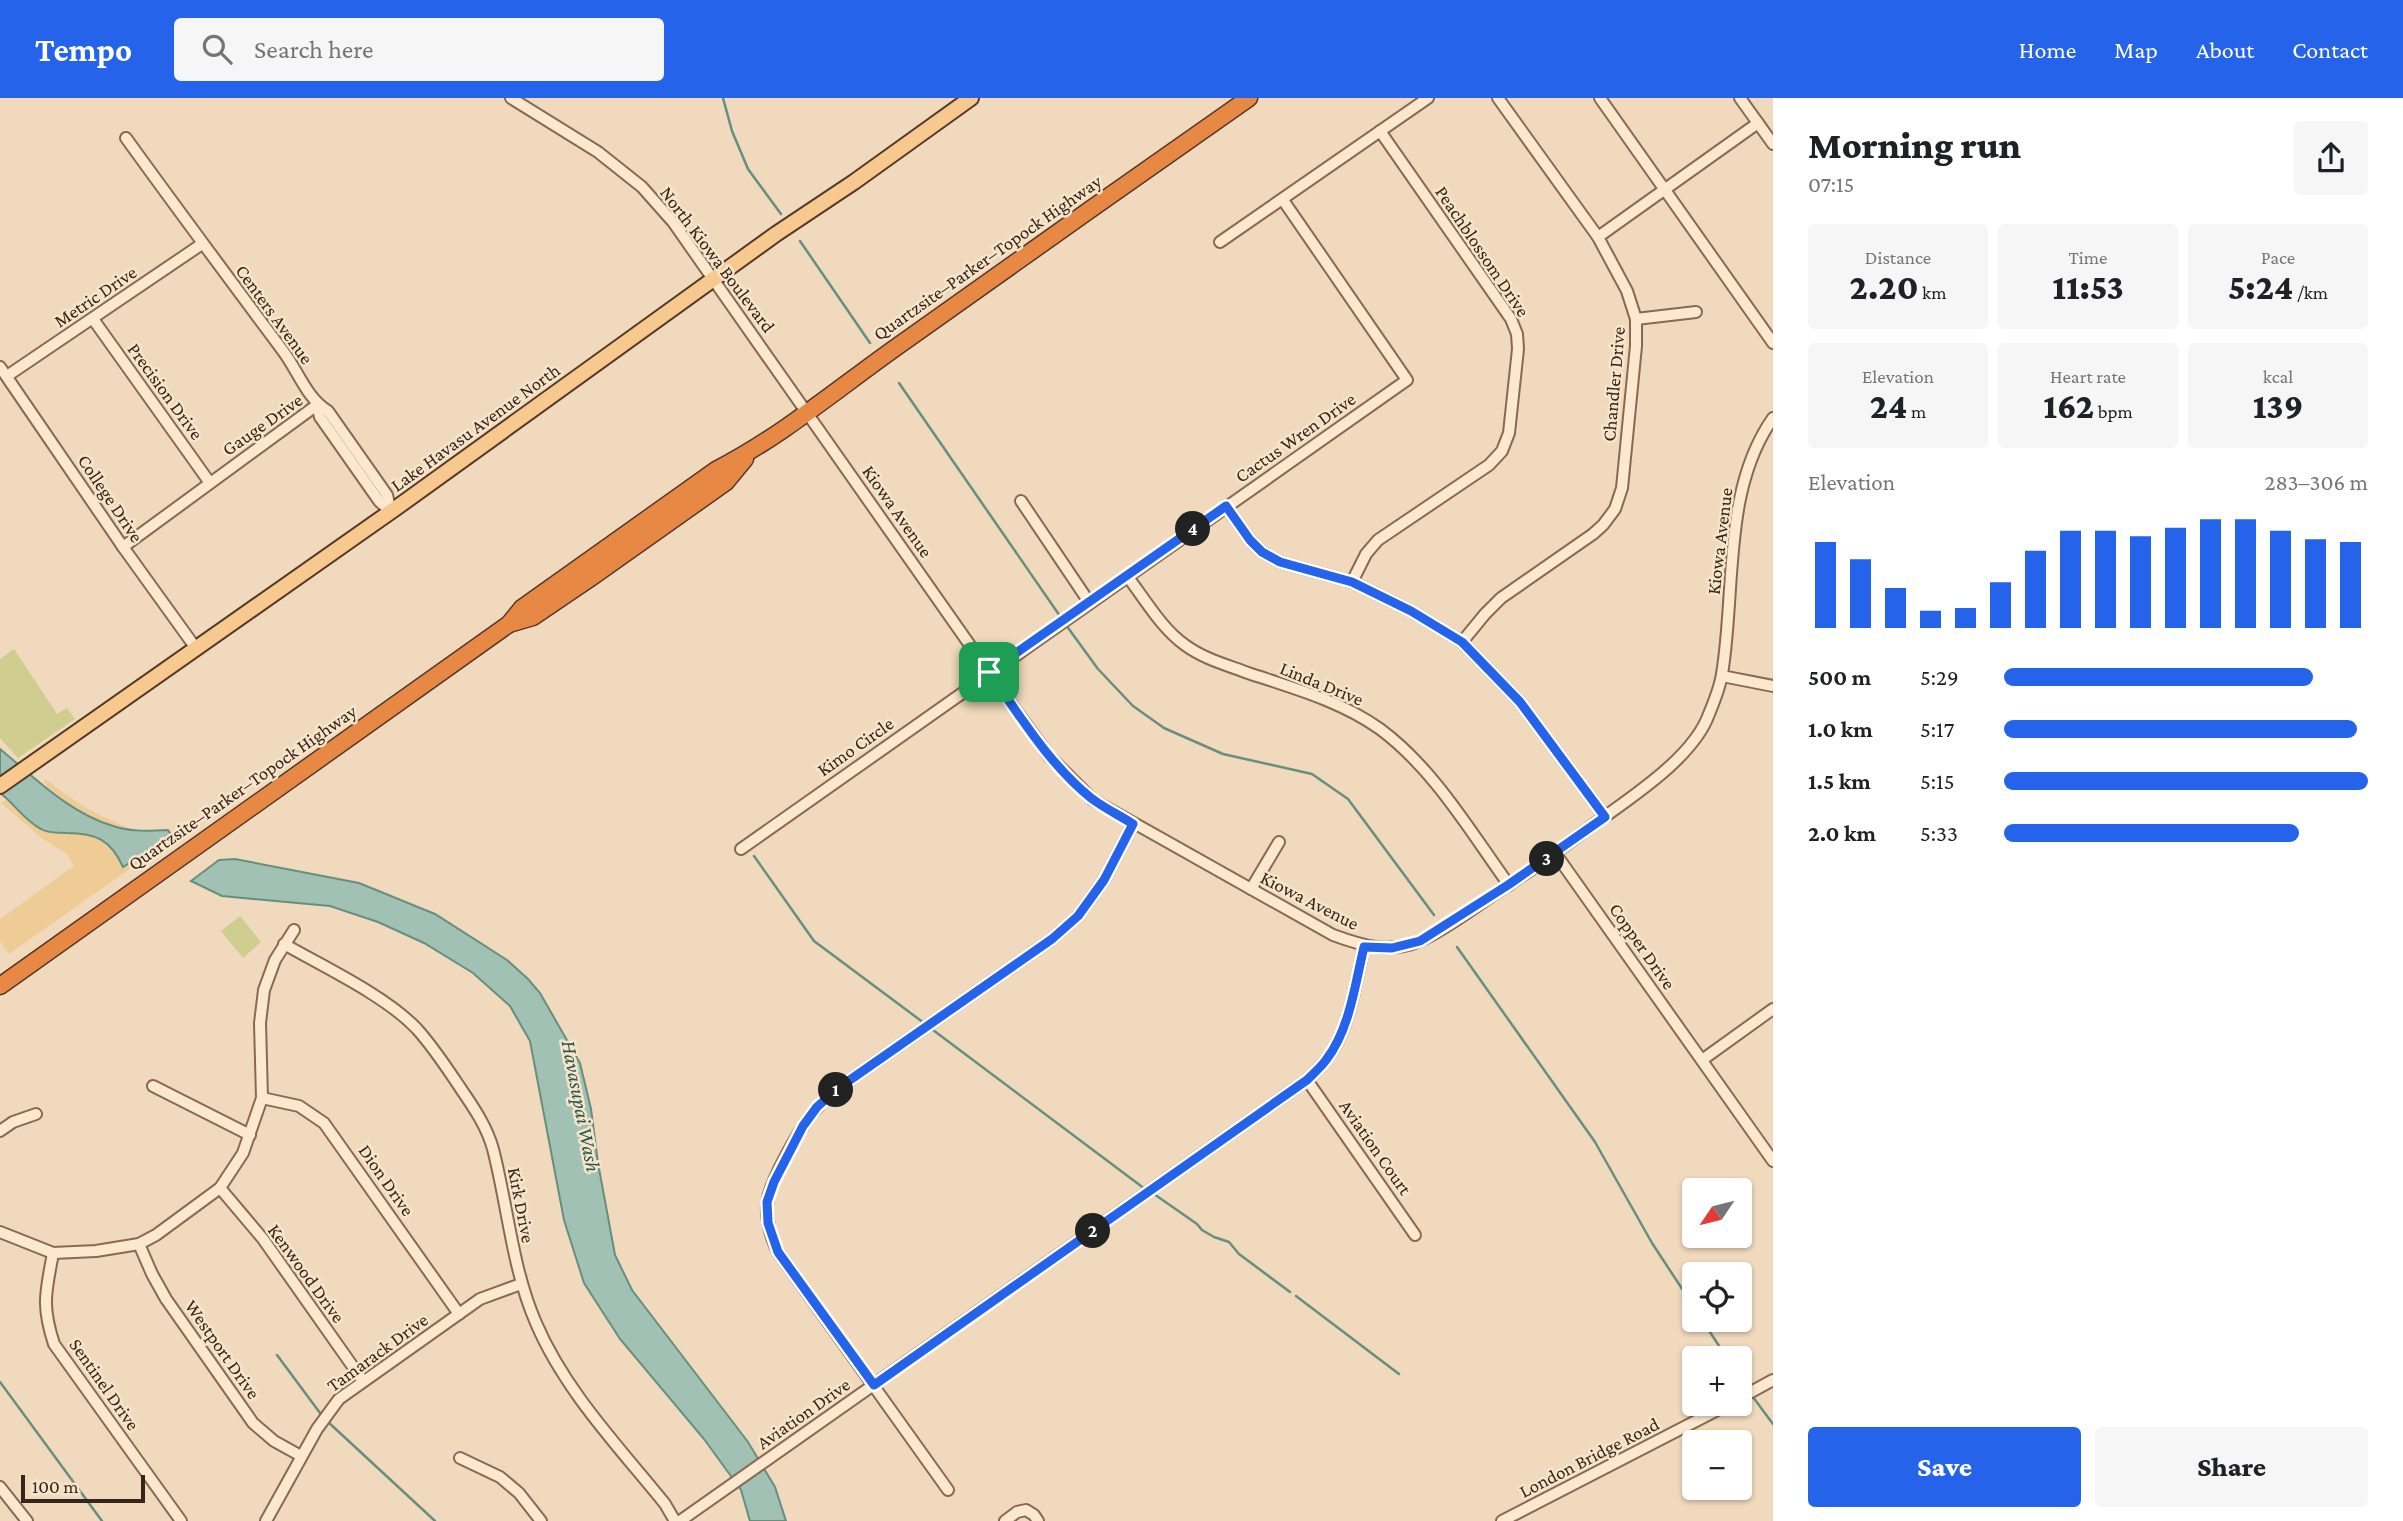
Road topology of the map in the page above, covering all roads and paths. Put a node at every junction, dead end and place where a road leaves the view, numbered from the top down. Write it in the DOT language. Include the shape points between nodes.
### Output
graph roads {
  1 [pos="511,98"];
  2 [pos="971,98"];
  3 [pos="1249,98"];
  4 [pos="1428,98"];
  5 [pos="1498,98"];
  6 [pos="1600,98"];
  7 [pos="1740,98"];
  8 [pos="1758,123"];
  9 [pos="1380,131"];
  10 [pos="126,138"];
  11 [pos="1773,144"];
  12 [pos="1664,190"];
  13 [pos="1283,200"];
  14 [pos="1598,237"];
  15 [pos="1220,242"];
  16 [pos="202,244"];
  17 [pos="714,279"];
  18 [pos="1696,312"];
  19 [pos="93,319"];
  20 [pos="1636,319"];
  21 [pos="1773,343"];
  22 [pos="4,372"];
  23 [pos="317,405"];
  24 [pos="808,412"];
  25 [pos="1773,418"];
  26 [pos="210,483"];
  27 [pos="1021,501"];
  28 [pos="1226,506"];
  29 [pos="391,512"];
  30 [pos="123,547"];
  31 [pos="1128,576"];
  32 [pos="1352,582"];
  33 [pos="1089,602"];
  34 [pos="1462,642"];
  35 [pos="195,648"];
  36 [pos="989,672"];
  37 [pos="1722,676"];
  38 [pos="1773,686"];
  39 [pos="0,786"];
  40 [pos="1605,817"];
  41 [pos="1133,824"];
  42 [pos="1279,842"];
  43 [pos="741,849"];
  44 [pos="1555,853"];
  45 [pos="1508,885"];
  46 [pos="1251,890"];
  47 [pos="294,930"];
  48 [pos="284,944"];
  49 [pos="1364,947"];
  50 [pos="0,986"];
  51 [pos="1773,1009"];
  52 [pos="1702,1060"];
  53 [pos="1307,1080"];
  54 [pos="153,1086"];
  55 [pos="262,1098"];
  56 [pos="36,1114"];
  57 [pos="0,1131"];
  58 [pos="250,1135"];
  59 [pos="1773,1161"];
  60 [pos="220,1188"];
  61 [pos="0,1232"];
  62 [pos="1415,1235"];
  63 [pos="139,1244"];
  64 [pos="53,1253"];
  65 [pos="521,1284"];
  66 [pos="459,1314"];
  67 [pos="1773,1380"];
  68 [pos="363,1381"];
  69 [pos="874,1385"];
  70 [pos="1752,1391"];
  71 [pos="1706,1416"];
  72 [pos="301,1456"];
  73 [pos="460,1458"];
  74 [pos="0,1487"];
  75 [pos="948,1490"];
  76 [pos="27,1521"];
  77 [pos="181,1521"];
  78 [pos="266,1521"];
  79 [pos="541,1521"];
  80 [pos="678,1521"];
  81 [pos="1005,1521"];
  82 [pos="1038,1521"];
  83 [pos="1502,1521"];
  1 -- 17 [label="street, North Kiowa Boulevard" via="598,152 642,187"];
  2 -- 17 [label="main road, Lake Havasu Avenue North"];
  3 -- 24 [label="highway, Quartzsite–Parker–Topock Highway"];
  4 -- 9 [label="street"];
  5 -- 14 [label="street, Chandler Drive"];
  6 -- 12 [label="street"];
  7 -- 8 [label="street"];
  8 -- 11 [label="street"];
  8 -- 12 [label="street"];
  9 -- 13 [label="street"];
  9 -- 32 [label="street, Peachblossom Drive" via="1511,320 1518,349 1509,433 1502,451 1378,540"];
  10 -- 16 [label="street, Centers Avenue"];
  12 -- 14 [label="street"];
  12 -- 21 [label="street"];
  13 -- 15 [label="street"];
  13 -- 28 [label="street, Cactus Wren Drive" via="1407,380"];
  14 -- 20 [label="street, Chandler Drive" via="1627,291"];
  16 -- 19 [label="street, Metric Drive"];
  16 -- 23 [label="street, Centers Avenue"];
  17 -- 24 [label="street, North Kiowa Boulevard"];
  17 -- 29 [label="main road, Lake Havasu Avenue North"];
  18 -- 20 [label="street"];
  19 -- 22 [label="street, Metric Drive"];
  19 -- 26 [label="street, Precision Drive"];
  20 -- 34 [label="street, Chandler Drive" via="1622,488 1615,509 1593,534 1501,598"];
  22 -- 30 [label="street, College Drive"];
  23 -- 26 [label="street, Gauge Drive"];
  23 -- 29 [label="street, Centers Avenue" via="328,411 387,495"];
  24 -- 36 [label="street, Kiowa Avenue"];
  24 -- 50 [label="highway, Quartzsite–Parker–Topock Highway" via="751,452 726,482 533,617 509,624"];
  25 -- 37 [label="street, Kiowa Avenue" via="1747,468 1739,500"];
  26 -- 30 [label="street, Gauge Drive"];
  27 -- 33 [label="street"];
  28 -- 31 [label="street, Cactus Wren Drive"];
  28 -- 32 [label="street" via="1262,552 1280,562"];
  29 -- 35 [label="main road, Lake Havasu Avenue North"];
  30 -- 35 [label="street, College Drive"];
  31 -- 33 [label="street, Cactus Wren Drive"];
  31 -- 45 [label="street, Linda Drive" via="1166,628 1185,645 1212,660 1352,712 1407,751"];
  32 -- 34 [label="street"];
  33 -- 36 [label="street, Cactus Wren Drive"];
  34 -- 40 [label="street" via="1520,702"];
  35 -- 39 [label="main road, Lake Havasu Avenue North"];
  36 -- 41 [label="street, Kiowa Avenue" via="1049,756 1093,800"];
  36 -- 43 [label="street, Kimo Circle"];
  37 -- 38 [label="street"];
  37 -- 40 [label="street, Kiowa Avenue" via="1708,718 1686,750"];
  40 -- 44 [label="street, Kiowa Avenue"];
  41 -- 46 [label="street, Kiowa Avenue"];
  41 -- 69 [label="street" via="1104,880 1078,916 1052,939 837,1089 803,1126 774,1182 767,1202 768,1223 778,1252"];
  42 -- 46 [label="street"];
  44 -- 45 [label="street, Kiowa Avenue"];
  44 -- 52 [label="street, Copper Drive"];
  45 -- 49 [label="street, Kiowa Avenue" via="1420,941 1392,948"];
  46 -- 49 [label="street, Kiowa Avenue"];
  47 -- 48 [label="street"];
  48 -- 55 [label="street" via="269,972 261,1004"];
  48 -- 65 [label="street, Kirk Drive" via="398,1012 437,1054 478,1114 492,1146"];
  49 -- 53 [label="street, Aviation Drive" via="1340,1035 1327,1059"];
  51 -- 52 [label="street"];
  52 -- 59 [label="street, Copper Drive"];
  53 -- 62 [label="street, Aviation Court"];
  53 -- 69 [label="street, Aviation Drive"];
  54 -- 58 [label="street"];
  55 -- 58 [label="street"];
  55 -- 66 [label="street, Dion Drive" via="299,1106 324,1123"];
  56 -- 57 [label="street"];
  58 -- 60 [label="street"];
  60 -- 63 [label="street"];
  60 -- 68 [label="street, Kenwood Drive" via="263,1239"];
  61 -- 64 [label="street"];
  63 -- 64 [label="street"];
  63 -- 72 [label="street, Westport Drive" via="166,1298 253,1423"];
  64 -- 77 [label="street, Sentinel Drive" via="44,1299 54,1343"];
  65 -- 66 [label="street, Tamarack Drive" via="480,1299"];
  65 -- 80 [label="street, Kirk Drive" via="536,1324 576,1394"];
  66 -- 68 [label="street, Tamarack Drive"];
  67 -- 70 [label="street"];
  68 -- 72 [label="street, Tamarack Drive" via="330,1409"];
  69 -- 75 [label="street"];
  69 -- 80 [label="street, Aviation Drive"];
  71 -- 83 [label="street, London Bridge Road"];
  72 -- 78 [label="street, Tamarack Drive"];
  73 -- 79 [label="street" via="500,1477"];
  74 -- 76 [label="street"];
  81 -- 82 [label="street" via="1026,1510"];
}
